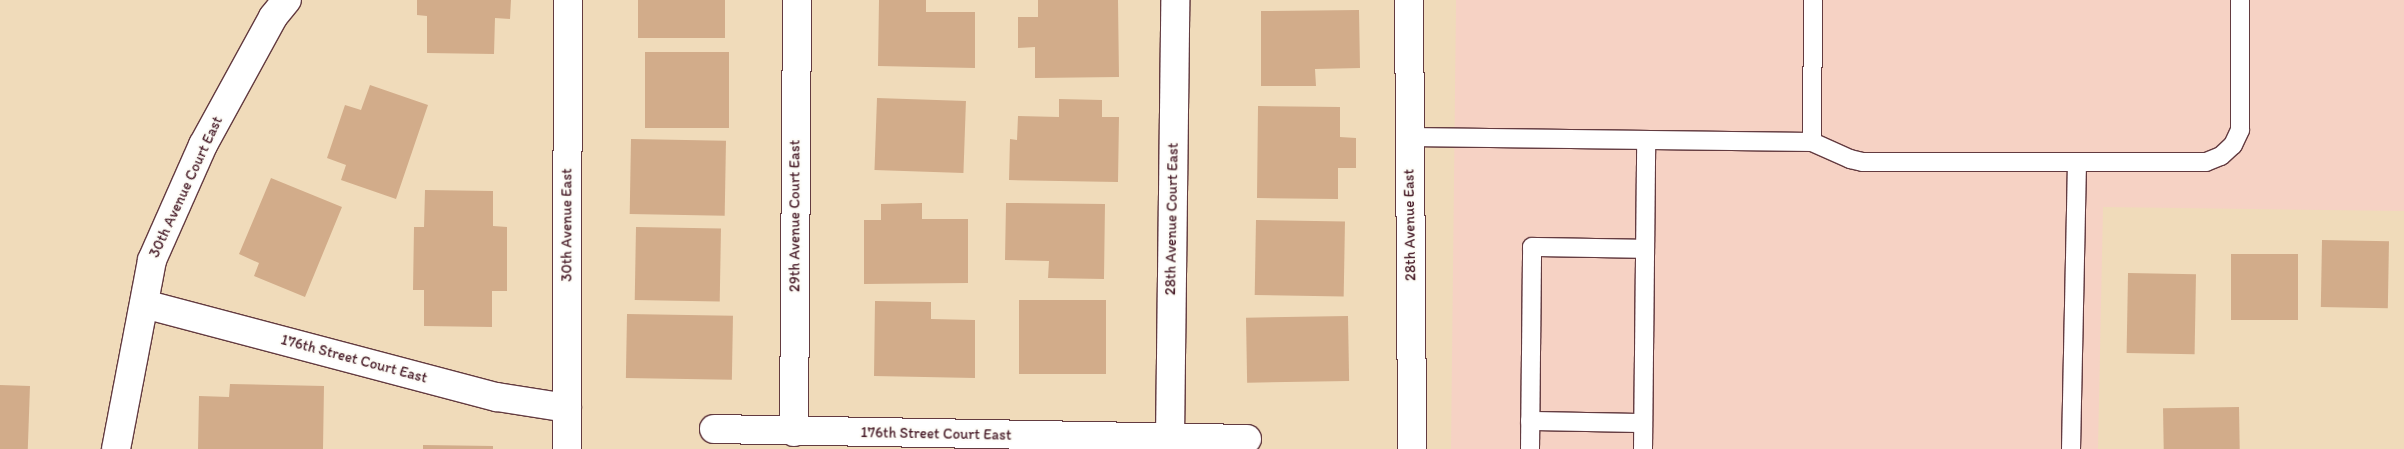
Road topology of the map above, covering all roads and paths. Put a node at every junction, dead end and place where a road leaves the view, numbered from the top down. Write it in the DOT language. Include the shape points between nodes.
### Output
graph roads {
  1 [pos="287,0"];
  2 [pos="568,0"];
  3 [pos="797,0"];
  4 [pos="1175,0"];
  5 [pos="1409,0"];
  6 [pos="1813,0"];
  7 [pos="2240,0"];
  8 [pos="1408,137"];
  9 [pos="1646,140"];
  10 [pos="1812,142"];
  11 [pos="2077,162"];
  12 [pos="1644,249"];
  13 [pos="144,304"];
  14 [pos="567,408"];
  15 [pos="1530,422"];
  16 [pos="1643,423"];
  17 [pos="714,429"];
  18 [pos="794,432"];
  19 [pos="1170,439"];
  20 [pos="1248,439"];
  21 [pos="116,449"];
  22 [pos="567,449"];
  23 [pos="1412,449"];
  24 [pos="1530,449"];
  25 [pos="1643,449"];
  26 [pos="2071,449"];
  1 -- 13 [label="street, 30th Avenue Court East" via="273,17 203,146 152,260"];
  2 -- 14 [label="street, 30th Avenue East"];
  3 -- 18 [label="street, 29th Avenue Court East"];
  4 -- 19 [label="street, 28th Avenue Court East"];
  5 -- 8 [label="street, 28th Avenue East"];
  6 -- 10 [label="lane"];
  7 -- 11 [label="lane" via="2240,130 2221,156 2206,162"];
  8 -- 9 [label="lane"];
  8 -- 23 [label="street, 28th Avenue East"];
  9 -- 10 [label="lane"];
  9 -- 12 [label="lane"];
  10 -- 11 [label="lane" via="1850,160 1862,162"];
  11 -- 26 [label="lane"];
  12 -- 15 [label="lane" via="1532,248"];
  12 -- 16 [label="lane"];
  13 -- 14 [label="street, 176th Street Court East" via="497,397"];
  13 -- 21 [label="street, 30th Avenue Court East"];
  14 -- 22 [label="street, 30th Avenue East"];
  15 -- 16 [label="lane"];
  15 -- 24 [label="lane"];
  16 -- 25 [label="lane"];
  17 -- 18 [label="street, 176th Street Court East"];
  18 -- 19 [label="street, 176th Street Court East"];
  19 -- 20 [label="street, 176th Street Court East"];
}
